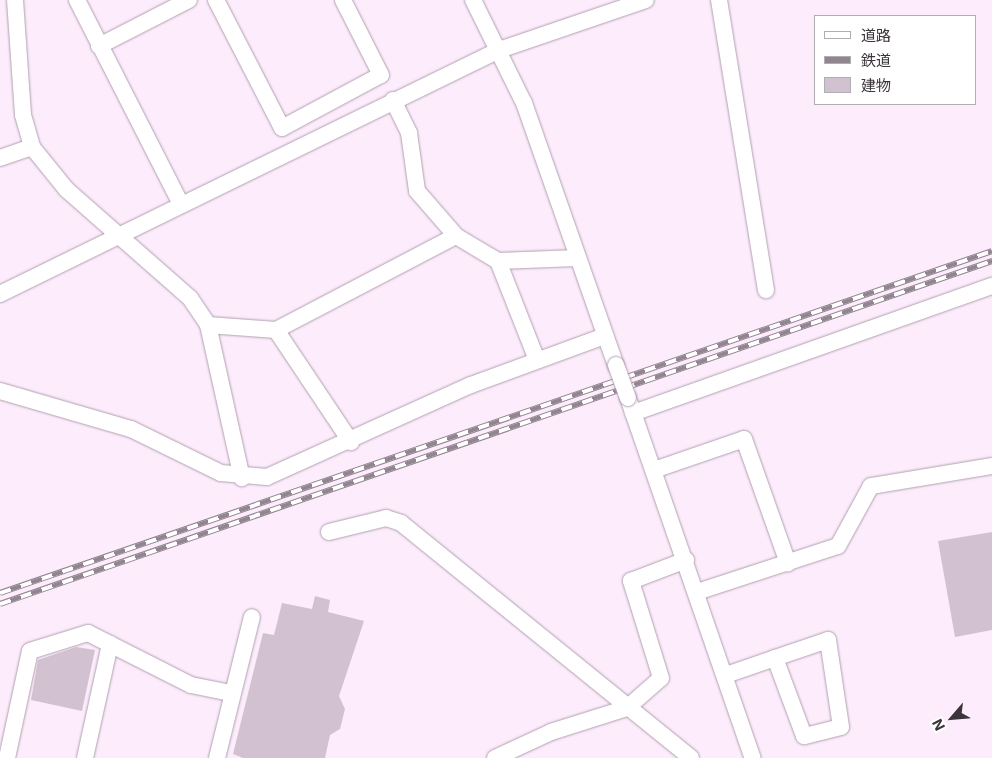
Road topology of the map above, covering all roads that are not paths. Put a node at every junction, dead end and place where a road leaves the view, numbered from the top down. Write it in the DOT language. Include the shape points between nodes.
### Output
graph roads {
  1 [pos="77,0"];
  2 [pos="189,0"];
  3 [pos="216,0"];
  4 [pos="343,0"];
  5 [pos="473,0"];
  6 [pos="646,0"];
  7 [pos="719,0"];
  8 [pos="17,1"];
  9 [pos="99,46"];
  10 [pos="499,50"];
  11 [pos="393,100"];
  12 [pos="32,147"];
  13 [pos="0,158"];
  14 [pos="181,204"];
  15 [pos="456,236"];
  16 [pos="116,237"];
  17 [pos="578,258"];
  18 [pos="498,261"];
  19 [pos="992,286"];
  20 [pos="766,290"];
  21 [pos="0,294"];
  22 [pos="208,325"];
  23 [pos="276,330"];
  24 [pos="606,336"];
  25 [pos="537,360"];
  26 [pos="0,392"];
  27 [pos="631,405"];
  28 [pos="351,442"];
  29 [pos="992,466"];
  30 [pos="654,470"];
  31 [pos="242,478"];
  32 [pos="329,532"];
  33 [pos="686,560"];
  34 [pos="788,562"];
  35 [pos="697,592"];
  36 [pos="252,617"];
  37 [pos="110,644"];
  38 [pos="775,658"];
  39 [pos="726,675"];
  40 [pos="231,693"];
  41 [pos="627,708"];
  42 [pos="8,758"];
  43 [pos="85,758"];
  44 [pos="218,758"];
  45 [pos="495,758"];
  46 [pos="691,758"];
  47 [pos="753,758"];
  1 -- 9 [label="street"];
  2 -- 9 [label="street"];
  3 -- 4 [label="street" via="282,128 381,75"];
  5 -- 10 [label="street"];
  6 -- 10 [label="street"];
  7 -- 20 [label="street"];
  8 -- 12 [label="street" via="23,115"];
  9 -- 14 [label="street"];
  10 -- 11 [label="street"];
  10 -- 17 [label="street" via="533,128"];
  11 -- 14 [label="street"];
  11 -- 15 [label="street" via="409,132 417,191"];
  12 -- 13 [label="street"];
  12 -- 16 [label="street" via="67,190"];
  14 -- 16 [label="street"];
  15 -- 18 [label="street"];
  15 -- 23 [label="street"];
  16 -- 21 [label="street"];
  16 -- 22 [label="street" via="190,298"];
  17 -- 18 [label="street"];
  17 -- 24 [label="street"];
  18 -- 25 [label="street"];
  19 -- 27 [label="street"];
  22 -- 23 [label="street"];
  22 -- 31 [label="street"];
  23 -- 28 [label="street"];
  24 -- 25 [label="street"];
  24 -- 27 [label="street, bridge"];
  25 -- 28 [label="street" via="454,392"];
  26 -- 31 [label="street" via="131,429 213,470"];
  27 -- 30 [label="street"];
  28 -- 31 [label="street" via="267,477"];
  29 -- 34 [label="street" via="871,486 838,546"];
  30 -- 33 [label="street"];
  30 -- 34 [label="street" via="744,439"];
  32 -- 41 [label="street" via="386,518 401,523"];
  33 -- 35 [label="street"];
  33 -- 41 [label="street" via="631,581 661,678"];
  34 -- 35 [label="street"];
  35 -- 39 [label="street"];
  36 -- 40 [label="street"];
  37 -- 40 [label="street" via="191,685"];
  37 -- 42 [label="street" via="88,633 30,651"];
  37 -- 43 [label="street"];
  38 -- 38 [label="street" via="828,640 841,727 804,736"];
  38 -- 39 [label="street"];
  39 -- 47 [label="street"];
  40 -- 44 [label="street"];
  41 -- 45 [label="street" via="551,732"];
  41 -- 46 [label="street"];
}
